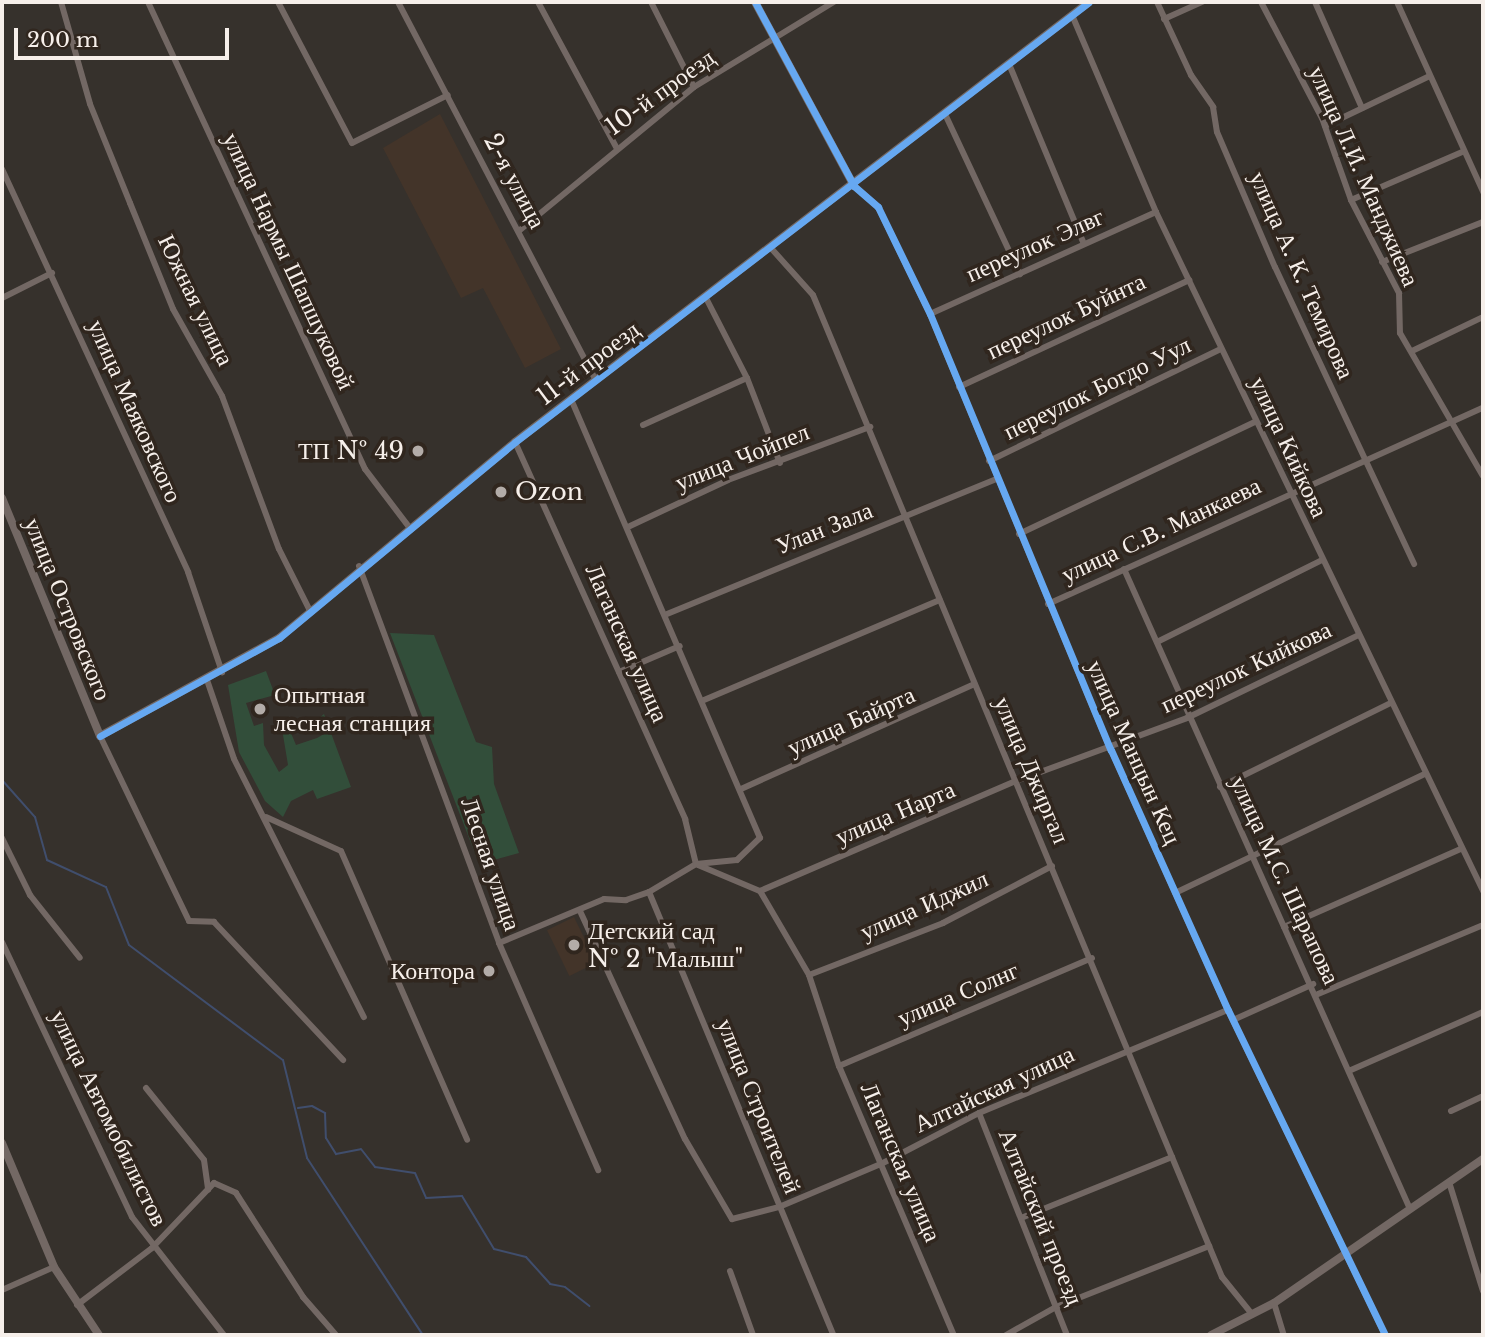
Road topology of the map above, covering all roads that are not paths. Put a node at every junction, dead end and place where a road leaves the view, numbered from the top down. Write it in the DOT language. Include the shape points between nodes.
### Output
graph roads {
  1 [pos="61,2"];
  2 [pos="148,2"];
  3 [pos="278,2"];
  4 [pos="398,2"];
  5 [pos="538,2"];
  6 [pos="651,2"];
  7 [pos="755,2"];
  8 [pos="833,2"];
  9 [pos="1088,2"];
  10 [pos="1157,2"];
  11 [pos="1202,2"];
  12 [pos="1261,2"];
  13 [pos="1315,2"];
  14 [pos="1397,2"];
  15 [pos="1072,15"];
  16 [pos="1164,19"];
  17 [pos="774,38"];
  18 [pos="1009,64"];
  19 [pos="1430,76"];
  20 [pos="694,87"];
  21 [pos="448,95"];
  22 [pos="1363,108"];
  23 [pos="945,114"];
  24 [pos="1325,126"];
  25 [pos="616,146"];
  26 [pos="1464,150"];
  27 [pos="2,169"];
  28 [pos="854,186"];
  29 [pos="1483,192"];
  30 [pos="1351,200"];
  31 [pos="1156,212"];
  32 [pos="1483,222"];
  33 [pos="520,230"];
  34 [pos="1084,244"];
  35 [pos="770,247"];
  36 [pos="1382,262"];
  37 [pos="52,273"];
  38 [pos="1020,274"];
  39 [pos="1189,280"];
  40 [pos="2,298"];
  41 [pos="706,298"];
  42 [pos="930,314"];
  43 [pos="1483,317"];
  44 [pos="1221,349"];
  45 [pos="1412,351"];
  46 [pos="747,378"];
  47 [pos="596,380"];
  48 [pos="959,387"];
  49 [pos="571,400"];
  50 [pos="1483,408"];
  51 [pos="1255,422"];
  52 [pos="1448,424"];
  53 [pos="643,425"];
  54 [pos="870,427"];
  55 [pos="514,442"];
  56 [pos="989,461"];
  57 [pos="780,463"];
  58 [pos="1365,463"];
  59 [pos="1483,476"];
  60 [pos="996,479"];
  61 [pos="1289,492"];
  62 [pos="2,498"];
  63 [pos="905,516"];
  64 [pos="630,526"];
  65 [pos="409,527"];
  66 [pos="1019,534"];
  67 [pos="1322,560"];
  68 [pos="1414,564"];
  69 [pos="359,566"];
  70 [pos="1124,569"];
  71 [pos="940,600"];
  72 [pos="1048,604"];
  73 [pos="310,611"];
  74 [pos="667,614"];
  75 [pos="1359,635"];
  76 [pos="1157,642"];
  77 [pos="680,646"];
  78 [pos="619,672"];
  79 [pos="222,673"];
  80 [pos="207,680"];
  81 [pos="975,684"];
  82 [pos="704,699"];
  83 [pos="1391,702"];
  84 [pos="1187,718"];
  85 [pos="100,736"];
  86 [pos="1111,750"];
  87 [pos="1423,774"];
  88 [pos="1016,781"];
  89 [pos="1220,787"];
  90 [pos="741,789"];
  91 [pos="266,817"];
  92 [pos="2,838"];
  93 [pos="1461,849"];
  94 [pos="1250,857"];
  95 [pos="696,864"];
  96 [pos="1052,866"];
  97 [pos="649,891"];
  98 [pos="760,891"];
  99 [pos="1483,891"];
  100 [pos="1175,893"];
  101 [pos="580,911"];
  102 [pos="1483,925"];
  103 [pos="1283,927"];
  104 [pos="2,942"];
  105 [pos="499,943"];
  106 [pos="79,958"];
  107 [pos="1092,958"];
  108 [pos="809,975"];
  109 [pos="1312,984"];
  110 [pos="1318,994"];
  111 [pos="1228,1010"];
  112 [pos="1483,1012"];
  113 [pos="364,1017"];
  114 [pos="1233,1020"];
  115 [pos="1129,1049"];
  116 [pos="343,1060"];
  117 [pos="839,1066"];
  118 [pos="1351,1070"];
  119 [pos="146,1088"];
  120 [pos="1483,1096"];
  121 [pos="1451,1111"];
  122 [pos="979,1112"];
  123 [pos="467,1140"];
  124 [pos="2,1143"];
  125 [pos="1172,1157"];
  126 [pos="1483,1159"];
  127 [pos="881,1164"];
  128 [pos="598,1170"];
  129 [pos="1449,1182"];
  130 [pos="208,1190"];
  131 [pos="779,1207"];
  132 [pos="1410,1209"];
  133 [pos="1021,1218"];
  134 [pos="1209,1246"];
  135 [pos="152,1248"];
  136 [pos="1348,1252"];
  137 [pos="54,1267"];
  138 [pos="730,1271"];
  139 [pos="2,1290"];
  140 [pos="1483,1291"];
  141 [pos="1274,1303"];
  142 [pos="77,1305"];
  143 [pos="1056,1307"];
  144 [pos="1252,1314"];
  145 [pos="99,1335"];
  146 [pos="224,1335"];
  147 [pos="336,1335"];
  148 [pos="753,1335"];
  149 [pos="833,1335"];
  150 [pos="954,1335"];
  151 [pos="1006,1335"];
  152 [pos="1067,1335"];
  153 [pos="1211,1335"];
  154 [pos="1284,1335"];
  155 [pos="1385,1335"];
  1 -- 73 [label="street, Южная улица" via="90,104 173,309 222,396 279,549"];
  2 -- 65 [label="street, улица Нармы Шапшуковой" via="365,469"];
  3 -- 21 [label="street" via="352,143"];
  4 -- 21 [label="street, 2-я улица"];
  5 -- 25 [label="street"];
  6 -- 20 [label="street"];
  7 -- 17 [label="street"];
  8 -- 17 [label="street, 10-й проезд"];
  9 -- 15 [label="street, 11-й проезд"];
  10 -- 16 [label="street, улица А. К. Темирова"];
  11 -- 16 [label="street"];
  12 -- 24 [label="street, улица Л.И. Манджиева"];
  13 -- 22 [label="street"];
  14 -- 19 [label="street"];
  15 -- 18 [label="street, 11-й проезд"];
  15 -- 31 [label="street, улица Кийкова"];
  16 -- 58 [label="street, улица А. К. Темирова" via="1213,107 1217,132"];
  17 -- 20 [label="street, 10-й проезд"];
  17 -- 28 [label="street"];
  18 -- 23 [label="street, 11-й проезд"];
  18 -- 34 [label="street"];
  19 -- 22 [label="street"];
  19 -- 26 [label="street"];
  20 -- 25 [label="street, 10-й проезд"];
  21 -- 33 [label="street, 2-я улица"];
  22 -- 24 [label="street"];
  23 -- 28 [label="street, 11-й проезд"];
  23 -- 38 [label="street"];
  24 -- 30 [label="street, улица Л.И. Манджиева"];
  25 -- 33 [label="street, 10-й проезд"];
  26 -- 29 [label="street"];
  26 -- 30 [label="street"];
  27 -- 37 [label="street, улица Маяковского"];
  28 -- 35 [label="street, 11-й проезд"];
  28 -- 42 [label="street, улица Манцын Кец" via="878,206"];
  30 -- 36 [label="street, улица Л.И. Манджиева"];
  31 -- 34 [label="street, переулок Элвг"];
  31 -- 39 [label="street, улица Кийкова"];
  32 -- 36 [label="street"];
  33 -- 47 [label="street, 2-я улица"];
  34 -- 38 [label="street, переулок Элвг"];
  35 -- 41 [label="street, 11-й проезд"];
  35 -- 54 [label="street, улица Джиргал" via="814,295"];
  36 -- 45 [label="street, улица Л.И. Манджиева" via="1399,293 1400,333"];
  37 -- 40 [label="street"];
  37 -- 79 [label="street, улица Маяковского" via="188,572"];
  38 -- 42 [label="street, переулок Элвг"];
  39 -- 44 [label="street, улица Кийкова"];
  39 -- 48 [label="street, переулок Буйнта"];
  41 -- 46 [label="street"];
  41 -- 47 [label="street, 11-й проезд"];
  42 -- 48 [label="street, улица Манцын Кец"];
  43 -- 45 [label="street"];
  44 -- 51 [label="street, улица Кийкова"];
  44 -- 56 [label="street, переулок Богдо Уул"];
  45 -- 52 [label="street, улица Л.И. Манджиева"];
  46 -- 53 [label="street"];
  46 -- 57 [label="street"];
  47 -- 49 [label="street, 11-й проезд"];
  48 -- 56 [label="street, улица Манцын Кец"];
  49 -- 55 [label="street, 11-й проезд"];
  49 -- 64 [label="street"];
  50 -- 52 [label="street, улица С.В. Манкаева"];
  51 -- 61 [label="street, улица Кийкова"];
  51 -- 66 [label="street"];
  52 -- 58 [label="street, улица С.В. Манкаева"];
  52 -- 59 [label="street, улица Л.И. Манджиева"];
  54 -- 57 [label="street, улица Чойпел"];
  54 -- 63 [label="street, улица Джиргал"];
  55 -- 65 [label="street, 11-й проезд"];
  55 -- 78 [label="street, Лаганская улица"];
  56 -- 60 [label="street, улица Манцын Кец"];
  57 -- 64 [label="street, улица Чойпел" via="728,480"];
  58 -- 61 [label="street, улица С.В. Манкаева"];
  58 -- 68 [label="street, улица А. К. Темирова"];
  60 -- 63 [label="street, Улан Зала"];
  60 -- 66 [label="street, улица Манцын Кец"];
  61 -- 67 [label="street, улица Кийкова"];
  61 -- 70 [label="street, улица С.В. Манкаева"];
  62 -- 85 [label="street, улица Островского"];
  63 -- 71 [label="street, улица Джиргал"];
  63 -- 74 [label="street, Улан Зала"];
  64 -- 74 [label="street"];
  65 -- 69 [label="street, 11-й проезд"];
  66 -- 72 [label="street, улица Манцын Кец"];
  67 -- 75 [label="street, улица Кийкова"];
  67 -- 76 [label="street"];
  69 -- 73 [label="street, 11-й проезд"];
  69 -- 105 [label="street, Лесная улица"];
  70 -- 72 [label="street, улица С.В. Манкаева"];
  70 -- 76 [label="street, улица М.С. Шарапова"];
  71 -- 81 [label="street, улица Джиргал"];
  71 -- 82 [label="street"];
  72 -- 86 [label="street, улица Манцын Кец"];
  73 -- 79 [label="street, 11-й проезд" via="259,653"];
  74 -- 77 [label="street"];
  75 -- 83 [label="street, улица Кийкова"];
  75 -- 84 [label="street, переулок Кийкова"];
  76 -- 84 [label="street, улица М.С. Шарапова"];
  77 -- 78 [label="street"];
  77 -- 82 [label="street"];
  78 -- 95 [label="street, Лаганская улица" via="685,819"];
  79 -- 80 [label="street, 11-й проезд"];
  80 -- 85 [label="street, 11-й проезд"];
  80 -- 91 [label="street" via="234,759"];
  81 -- 88 [label="street, улица Джиргал"];
  81 -- 90 [label="street, улица Байрта"];
  82 -- 90 [label="street"];
  83 -- 87 [label="street, улица Кийкова"];
  83 -- 89 [label="street"];
  84 -- 86 [label="street, переулок Кийкова"];
  84 -- 89 [label="street, улица М.С. Шарапова"];
  85 -- 116 [label="street, улица Островского" via="189,921 214,922"];
  86 -- 88 [label="street, улица Нарта"];
  86 -- 100 [label="street, улица Манцын Кец"];
  87 -- 93 [label="street, улица Кийкова"];
  87 -- 94 [label="street"];
  88 -- 96 [label="street, улица Джиргал"];
  88 -- 98 [label="street, улица Нарта"];
  89 -- 94 [label="street, улица М.С. Шарапова"];
  90 -- 95 [label="street" via="760,838 737,860"];
  91 -- 113 [label="street"];
  91 -- 123 [label="street" via="341,851"];
  92 -- 106 [label="street" via="30,895"];
  93 -- 99 [label="street, улица Кийкова"];
  93 -- 103 [label="street"];
  94 -- 100 [label="street"];
  94 -- 103 [label="street, улица М.С. Шарапова"];
  95 -- 97 [label="street"];
  95 -- 98 [label="street"];
  96 -- 107 [label="street, улица Джиргал"];
  96 -- 108 [label="street, улица Иджил" via="943,923"];
  97 -- 101 [label="street" via="626,900 604,899"];
  97 -- 131 [label="street, улица Строителей"];
  98 -- 108 [label="street, Лаганская улица"];
  100 -- 111 [label="street, улица Манцын Кец"];
  101 -- 105 [label="street"];
  101 -- 131 [label="street, Алтайская улица" via="685,1139 732,1219"];
  102 -- 110 [label="street"];
  103 -- 109 [label="street, улица М.С. Шарапова"];
  104 -- 135 [label="street, улица Автомобилистов" via="64,1080"];
  105 -- 128 [label="street, Лесная улица"];
  107 -- 115 [label="street, улица Джиргал"];
  107 -- 117 [label="street, улица Солнг"];
  108 -- 117 [label="street, Лаганская улица"];
  109 -- 110 [label="street, улица М.С. Шарапова"];
  109 -- 114 [label="street"];
  110 -- 118 [label="street, улица М.С. Шарапова"];
  111 -- 114 [label="street, улица Манцын Кец"];
  111 -- 115 [label="street, Алтайская улица"];
  112 -- 118 [label="street"];
  114 -- 136 [label="street, улица Манцын Кец"];
  115 -- 122 [label="street, Алтайская улица"];
  115 -- 125 [label="street, улица Джиргал"];
  117 -- 127 [label="street, Лаганская улица"];
  118 -- 132 [label="street, улица М.С. Шарапова"];
  119 -- 130 [label="street" via="204,1160"];
  120 -- 121 [label="street"];
  122 -- 127 [label="street, Алтайская улица"];
  122 -- 133 [label="street, Алтайский проезд"];
  124 -- 137 [label="street"];
  125 -- 133 [label="street"];
  125 -- 134 [label="street, улица Джиргал"];
  126 -- 129 [label="street"];
  127 -- 131 [label="street, Алтайская улица"];
  127 -- 150 [label="street, Лаганская улица"];
  129 -- 132 [label="street"];
  129 -- 140 [label="street"];
  130 -- 135 [label="street"];
  130 -- 147 [label="street" via="214,1183 236,1193 303,1297"];
  131 -- 149 [label="street, улица Строителей"];
  132 -- 136 [label="street"];
  133 -- 143 [label="street, Алтайский проезд"];
  134 -- 143 [label="street"];
  134 -- 144 [label="street, улица Джиргал" via="1222,1277"];
  135 -- 142 [label="street"];
  135 -- 146 [label="street, улица Автомобилистов"];
  136 -- 141 [label="street"];
  136 -- 155 [label="street, улица Манцын Кец"];
  137 -- 139 [label="street"];
  137 -- 142 [label="street"];
  138 -- 148 [label="street"];
  141 -- 144 [label="street"];
  141 -- 154 [label="street"];
  142 -- 145 [label="street"];
  143 -- 151 [label="street"];
  143 -- 152 [label="street, Алтайский проезд"];
  144 -- 153 [label="street"];
}
